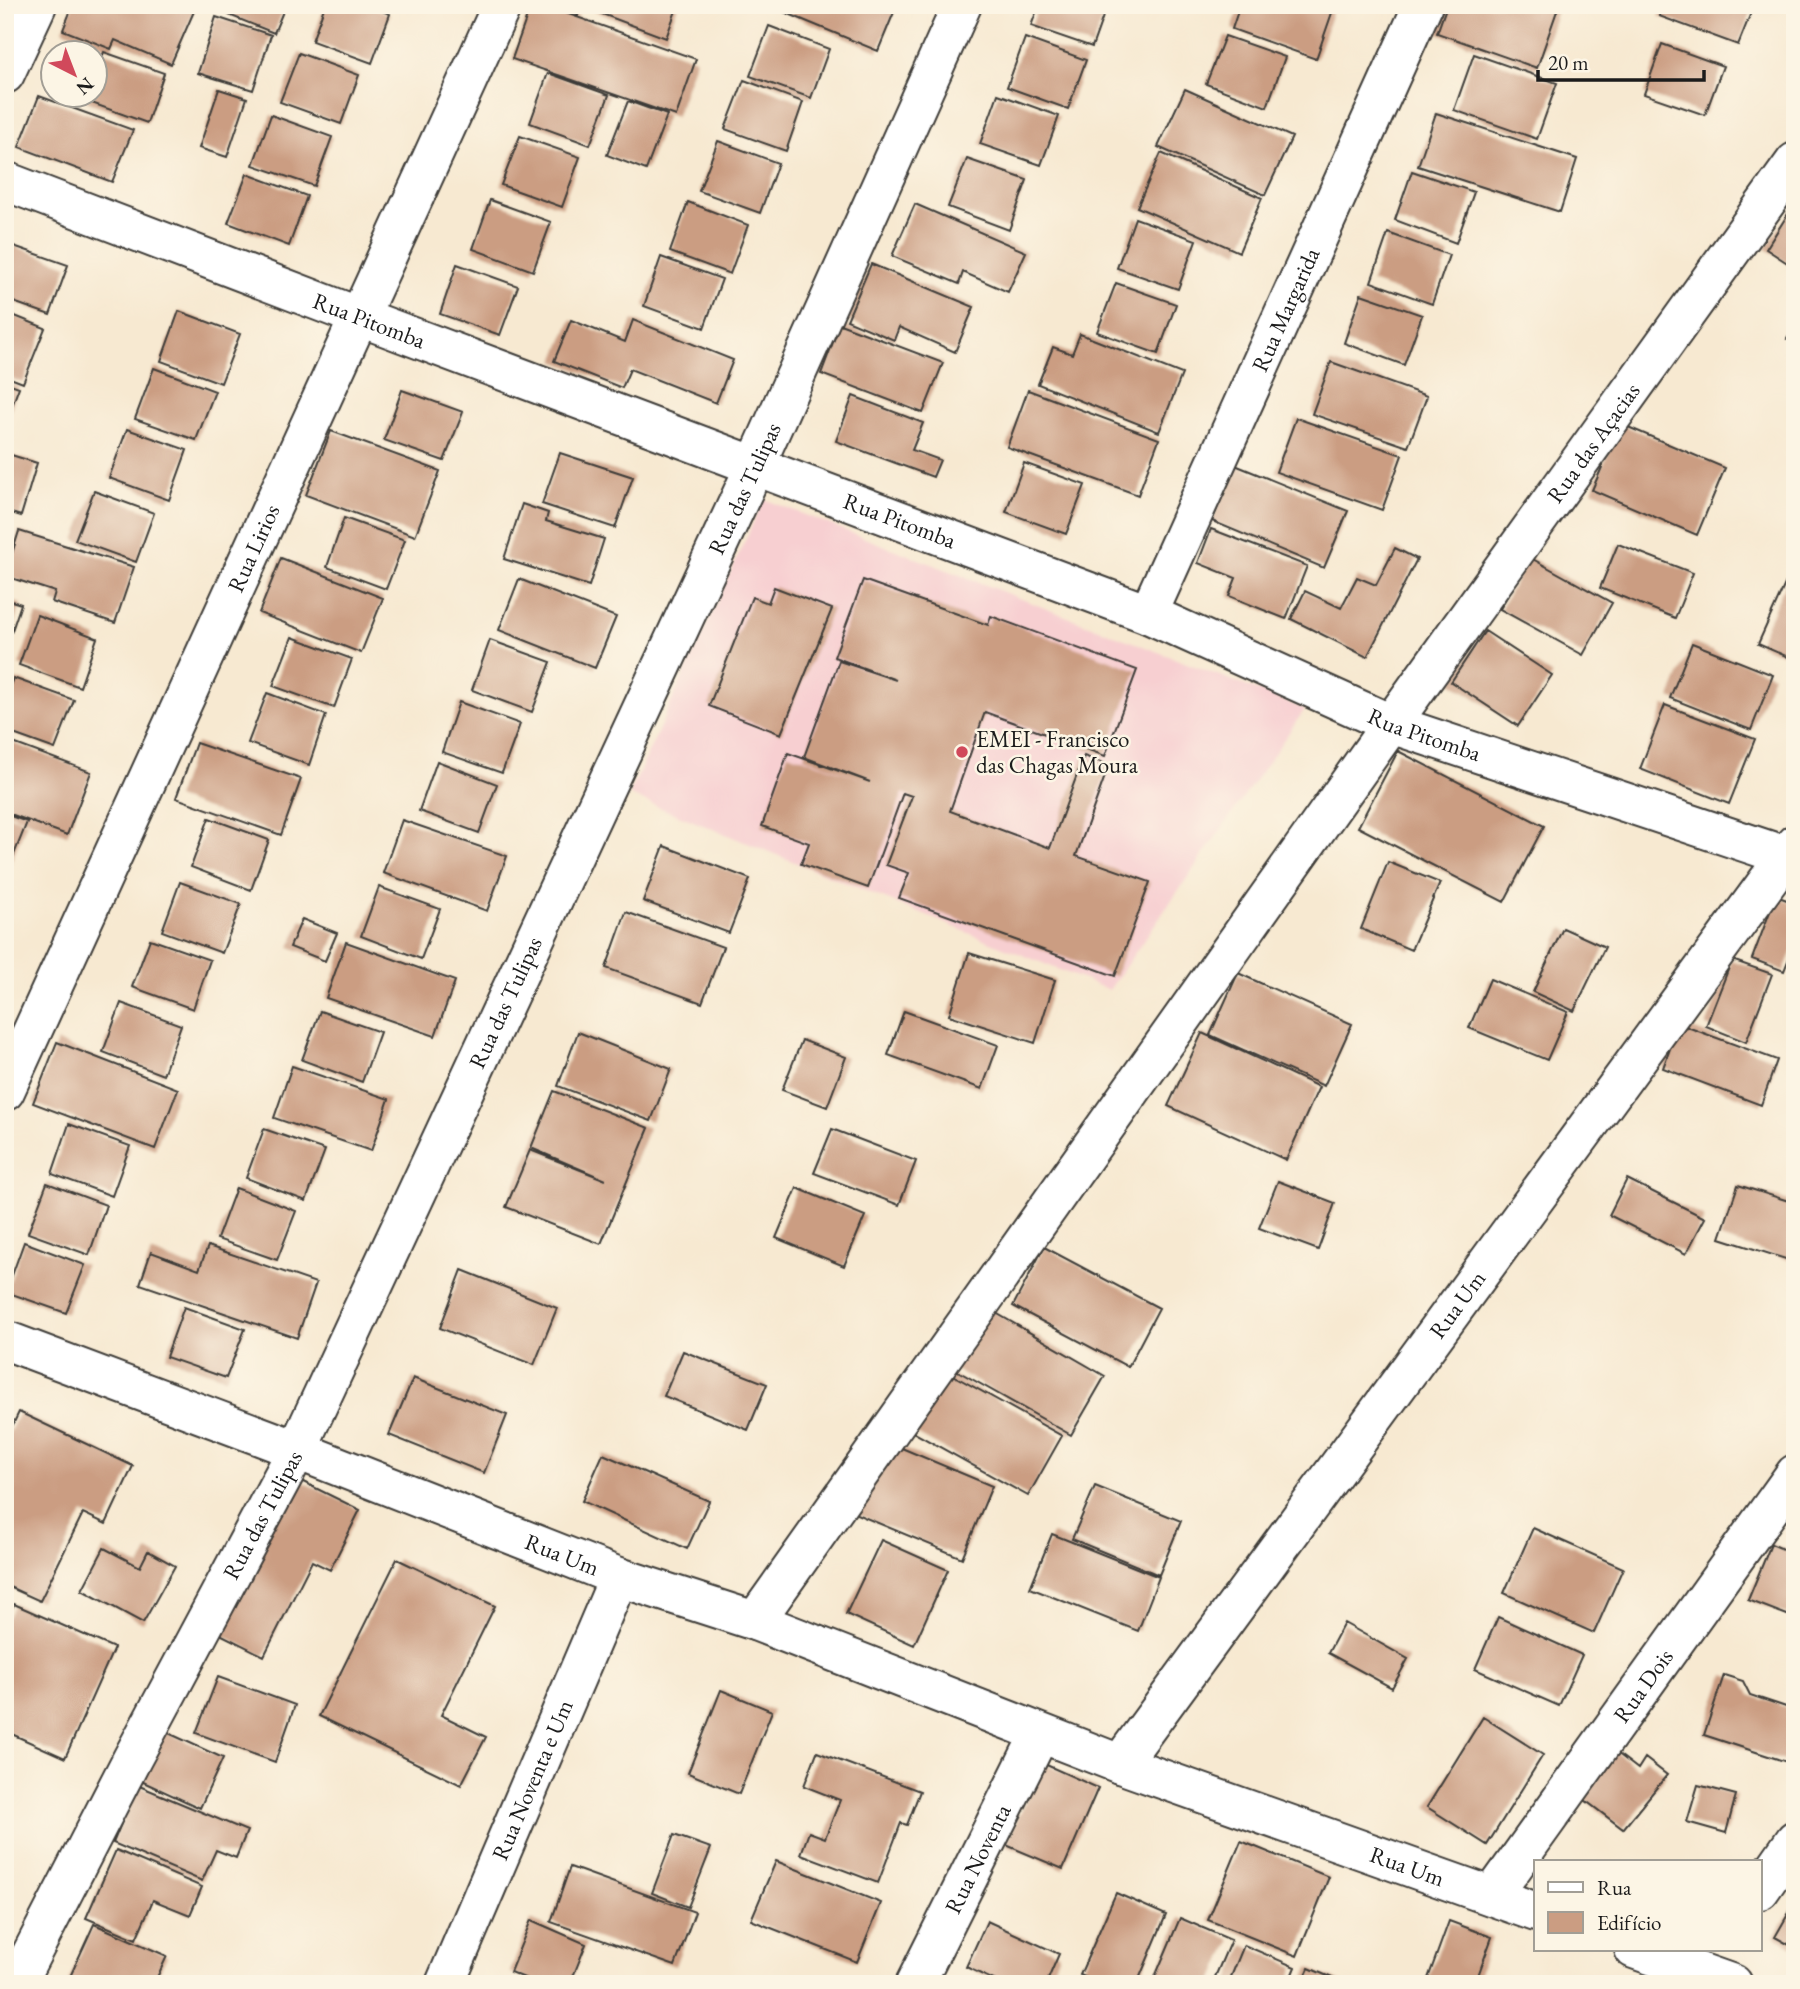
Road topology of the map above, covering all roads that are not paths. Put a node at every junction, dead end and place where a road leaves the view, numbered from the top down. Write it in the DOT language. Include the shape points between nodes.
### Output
graph roads {
  1 [pos="37,5"];
  2 [pos="502,5"];
  3 [pos="962,5"];
  4 [pos="1423,5"];
  5 [pos="5,74"];
  6 [pos="1795,162"];
  7 [pos="5,181"];
  8 [pos="360,317"];
  9 [pos="755,466"];
  10 [pos="1148,614"];
  11 [pos="1391,724"];
  12 [pos="1792,853"];
  13 [pos="5,1091"];
  14 [pos="5,1340"];
  15 [pos="297,1450"];
  16 [pos="1795,1474"];
  17 [pos="619,1577"];
  18 [pos="755,1622"];
  19 [pos="1040,1734"];
  20 [pos="1120,1764"];
  21 [pos="1795,1840"];
  22 [pos="1762,1887"];
  23 [pos="1492,1896"];
  24 [pos="1534,1911"];
  25 [pos="1642,1951"];
  26 [pos="1718,1969"];
  27 [pos="16,1984"];
  28 [pos="445,1984"];
  29 [pos="915,1984"];
  1 -- 5 [label="street"];
  2 -- 8 [label="street, Rua Lirios"];
  3 -- 9 [label="street, Rua das Tulipas"];
  4 -- 10 [label="street, Rua Margarida"];
  6 -- 11 [label="street, Rua das Açacias"];
  7 -- 8 [label="street, Rua Pitomba"];
  8 -- 9 [label="street, Rua Pitomba"];
  8 -- 13 [label="street, Rua Lirios"];
  9 -- 10 [label="street, Rua Pitomba"];
  9 -- 15 [label="street, Rua das Tulipas"];
  10 -- 11 [label="street, Rua Pitomba"];
  11 -- 12 [label="street, Rua Pitomba"];
  11 -- 18 [label="street, Rua das Açacias"];
  12 -- 20 [label="street, Rua Um"];
  14 -- 15 [label="street, Rua Um"];
  15 -- 17 [label="street, Rua Um"];
  15 -- 27 [label="street, Rua das Tulipas"];
  16 -- 23 [label="street, Rua Dois"];
  17 -- 18 [label="street, Rua Um"];
  17 -- 28 [label="street, Rua Noventa e Um"];
  18 -- 19 [label="street, Rua Um"];
  19 -- 20 [label="street, Rua Um"];
  19 -- 29 [label="street, Rua Noventa"];
  20 -- 23 [label="street, Rua Um"];
  21 -- 22 [label="street"];
  23 -- 24 [label="street, Rua Um"];
  25 -- 26 [label="street"];
}
